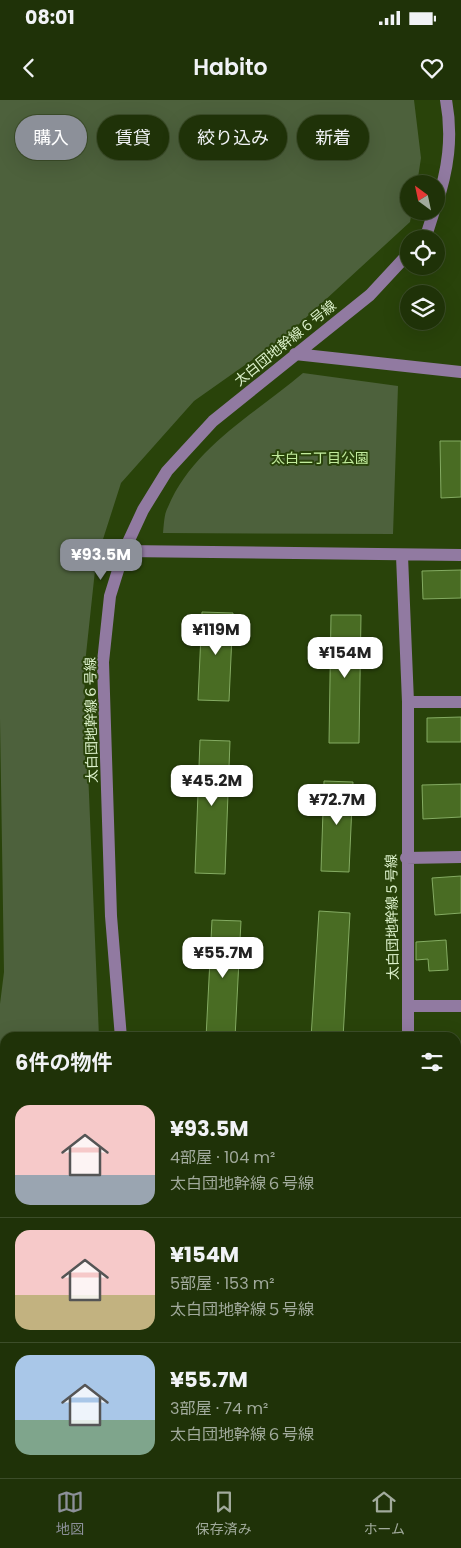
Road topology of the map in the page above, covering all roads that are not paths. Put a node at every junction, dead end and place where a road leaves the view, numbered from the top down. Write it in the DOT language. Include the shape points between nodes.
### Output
graph roads {
  1 [pos="446,100"];
  2 [pos="444,175"];
  3 [pos="400,263"];
  4 [pos="295,354"];
  5 [pos="461,372"];
  6 [pos="124,551"];
  7 [pos="461,555"];
  8 [pos="402,556"];
  9 [pos="408,702"];
  10 [pos="461,702"];
  11 [pos="406,858"];
  12 [pos="461,858"];
  13 [pos="408,1006"];
  14 [pos="461,1006"];
  15 [pos="121,1032"];
  16 [pos="408,1032"];
  1 -- 2 [label="street" via="451,125"];
  3 -- 4 [label="street, 太白団地幹線６号線" via="370,295"];
  4 -- 5 [label="street"];
  4 -- 6 [label="street, 太白団地幹線６号線" via="213,420 167,471 143,510"];
  6 -- 8 [label="street"];
  6 -- 15 [label="street, 太白団地幹線６号線" via="110,596 103,662 111,916"];
  7 -- 8 [label="street"];
  8 -- 9 [label="street, 太白団地幹線５号線"];
  9 -- 10 [label="street"];
  9 -- 11 [label="street, 太白団地幹線５号線"];
  11 -- 12 [label="street"];
  11 -- 13 [label="street, 太白団地幹線５号線"];
  13 -- 14 [label="street"];
  13 -- 16 [label="street, 太白団地幹線５号線"];
}
